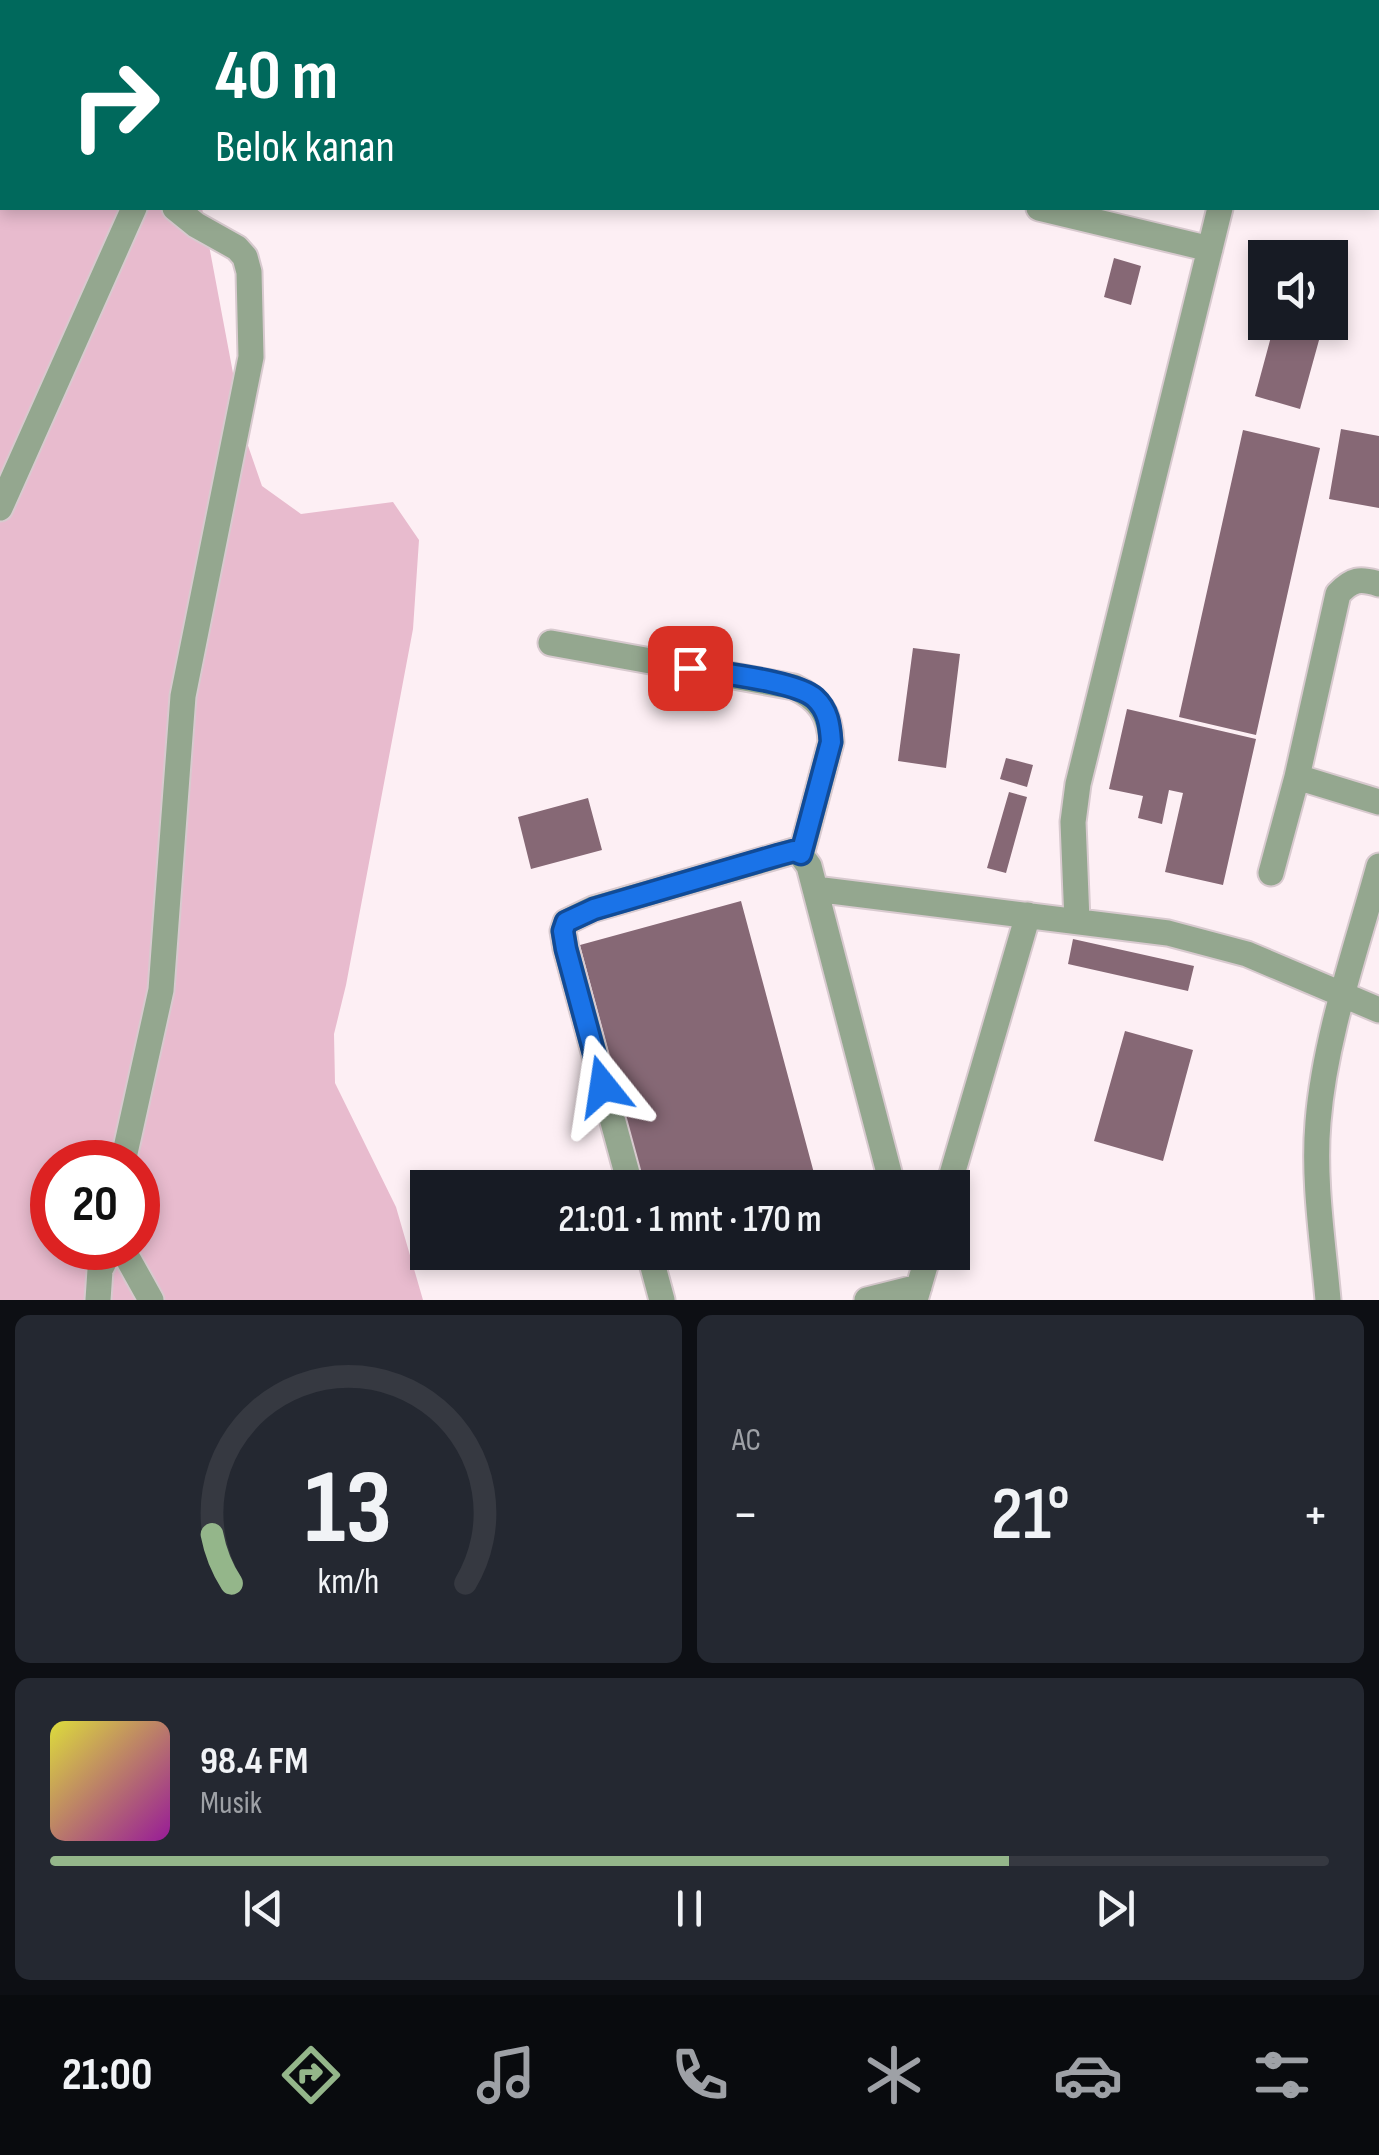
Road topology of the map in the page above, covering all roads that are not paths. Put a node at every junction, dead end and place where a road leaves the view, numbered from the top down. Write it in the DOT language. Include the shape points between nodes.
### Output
graph roads {
  1 [pos="140,210"];
  2 [pos="177,210"];
  3 [pos="1047,210"];
  4 [pos="1220,210"];
  5 [pos="1210,249"];
  6 [pos="0,508"];
  7 [pos="1379,584"];
  8 [pos="551,643"];
  9 [pos="1298,777"];
  10 [pos="1379,802"];
  11 [pos="801,854"];
  12 [pos="1379,866"];
  13 [pos="1271,873"];
  14 [pos="815,889"];
  15 [pos="1028,915"];
  16 [pos="1077,922"];
  17 [pos="1344,995"];
  18 [pos="1379,1010"];
  19 [pos="127,1140"];
  20 [pos="626,1170"];
  21 [pos="888,1170"];
  22 [pos="953,1170"];
  23 [pos="100,1270"];
  24 [pos="134,1270"];
  25 [pos="654,1270"];
  26 [pos="917,1294"];
  27 [pos="98,1300"];
  28 [pos="151,1300"];
  29 [pos="662,1300"];
  30 [pos="867,1300"];
  31 [pos="1328,1300"];
  1 -- 6 [label="lane"];
  2 -- 19 [label="lane" via="245,258 251,357 183,696 161,990"];
  3 -- 5 [label="lane"];
  4 -- 5 [label="lane"];
  5 -- 16 [label="lane" via="1078,784"];
  7 -- 9 [label="lane" via="1356,580 1338,594"];
  8 -- 11 [label="lane" via="794,687 812,696 830,724 831,742"];
  9 -- 10 [label="lane"];
  9 -- 13 [label="lane"];
  11 -- 14 [label="lane"];
  11 -- 20 [label="lane" via="760,860 566,922 566,949"];
  12 -- 17 [label="lane"];
  14 -- 15 [label="lane"];
  14 -- 21 [label="lane"];
  15 -- 16 [label="lane"];
  15 -- 22 [label="lane"];
  16 -- 17 [label="lane" via="1168,933 1247,954"];
  17 -- 18 [label="lane"];
  17 -- 31 [label="lane" via="1318,1123"];
  23 -- 27 [label="lane"];
  24 -- 28 [label="lane"];
  25 -- 29 [label="lane"];
  26 -- 30 [label="lane"];
}
